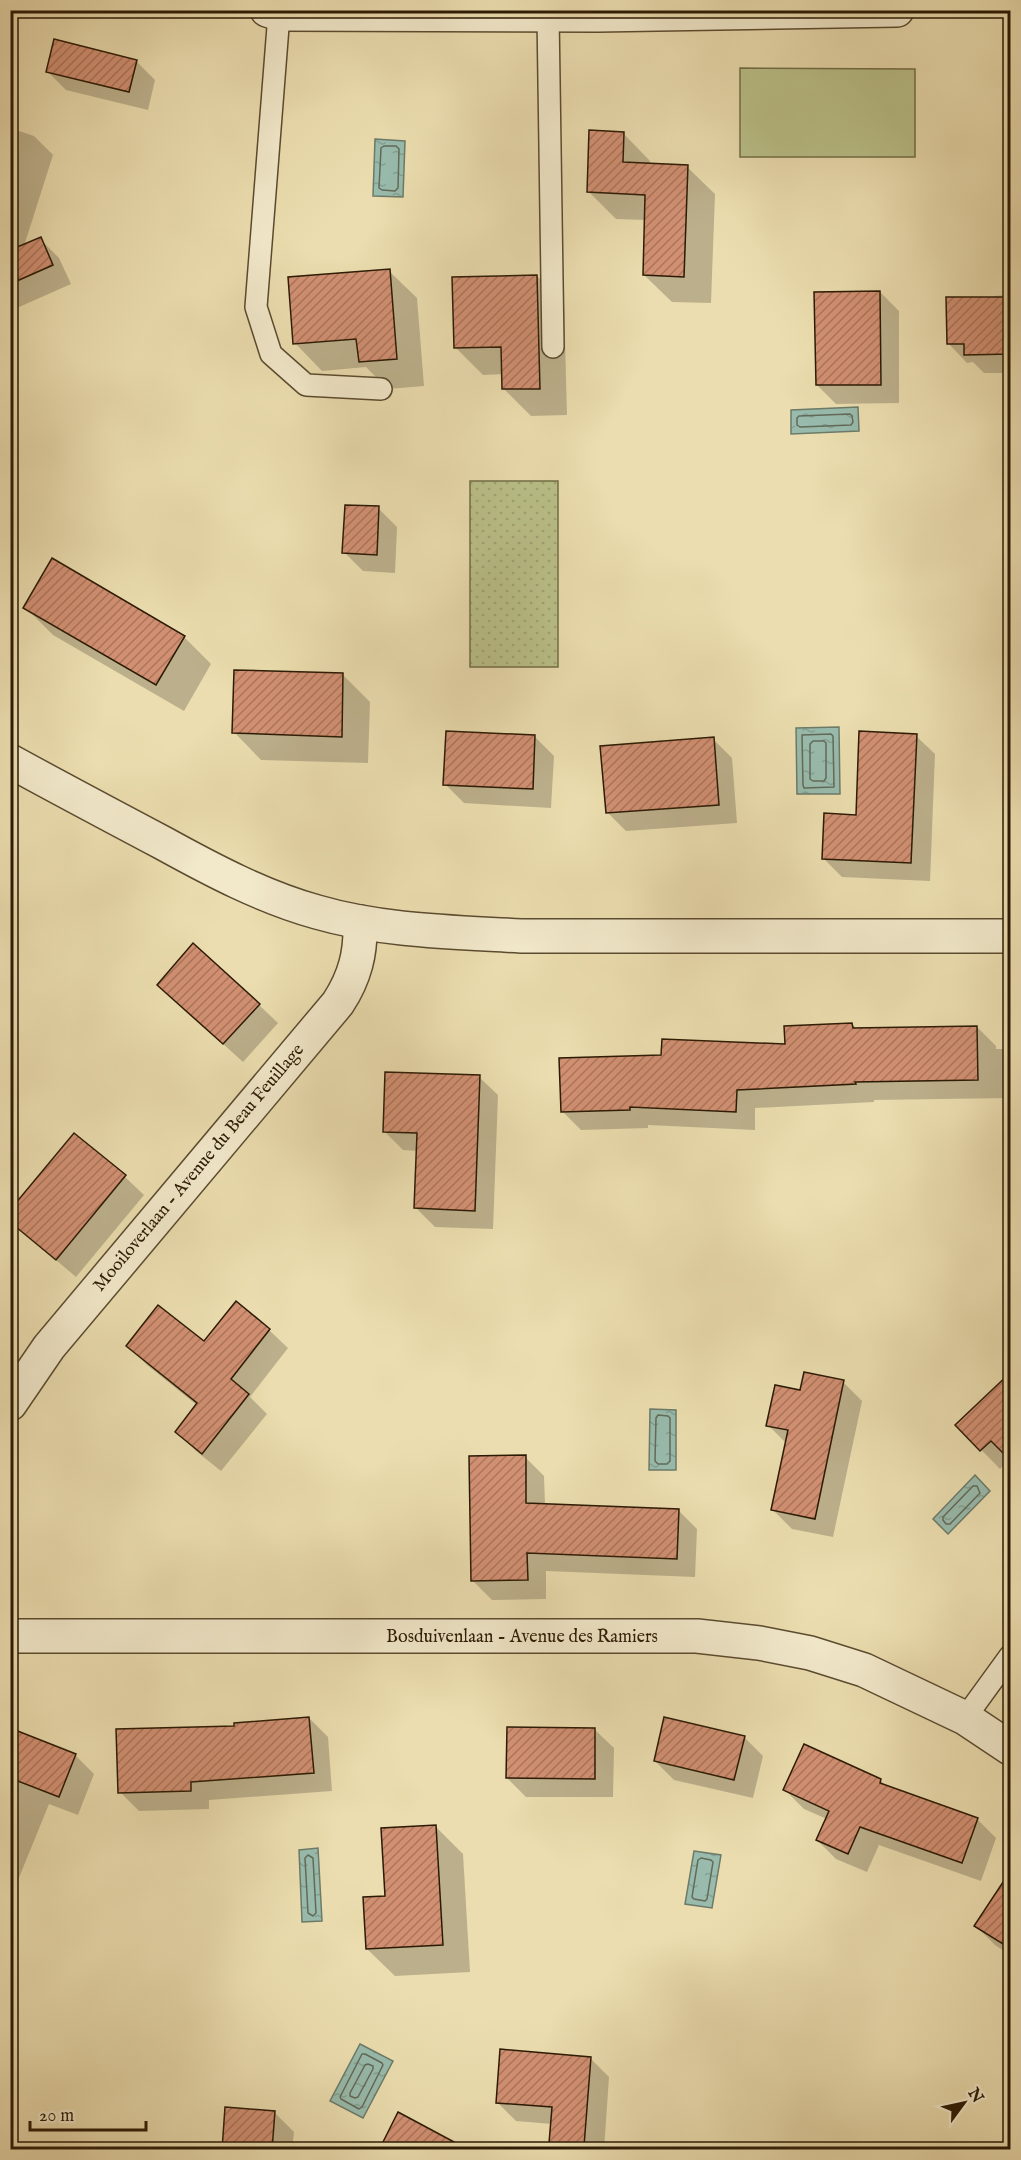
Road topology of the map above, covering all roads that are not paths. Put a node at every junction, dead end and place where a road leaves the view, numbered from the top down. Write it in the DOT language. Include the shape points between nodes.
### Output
graph roads {
  1 [pos="897,10"];
  2 [pos="273,12"];
  3 [pos="548,15"];
  4 [pos="554,347"];
  5 [pos="381,389"];
  6 [pos="10,761"];
  7 [pos="360,922"];
  8 [pos="1011,936"];
  9 [pos="10,1404"];
  10 [pos="10,1636"];
  11 [pos="1011,1656"];
  12 [pos="965,1718"];
  13 [pos="1011,1748"];
  1 -- 3 [label="street"];
  2 -- 3 [label="street"];
  2 -- 5 [label="lane" via="256,307 272,354 306,385"];
  3 -- 4 [label="lane"];
  6 -- 7 [label="street" via="280,901"];
  7 -- 8 [label="street" via="521,936"];
  7 -- 9 [label="street, Mooiloverlaan - Avenue du Beau Feuillage" via="359,959 339,1003 49,1347"];
  10 -- 12 [label="street, Bosduivenlaan - Avenue des Ramiers" via="697,1636 810,1653 864,1670"];
  11 -- 12 [label="lane"];
  12 -- 13 [label="street, Bosduivenlaan - Avenue des Ramiers"];
}
